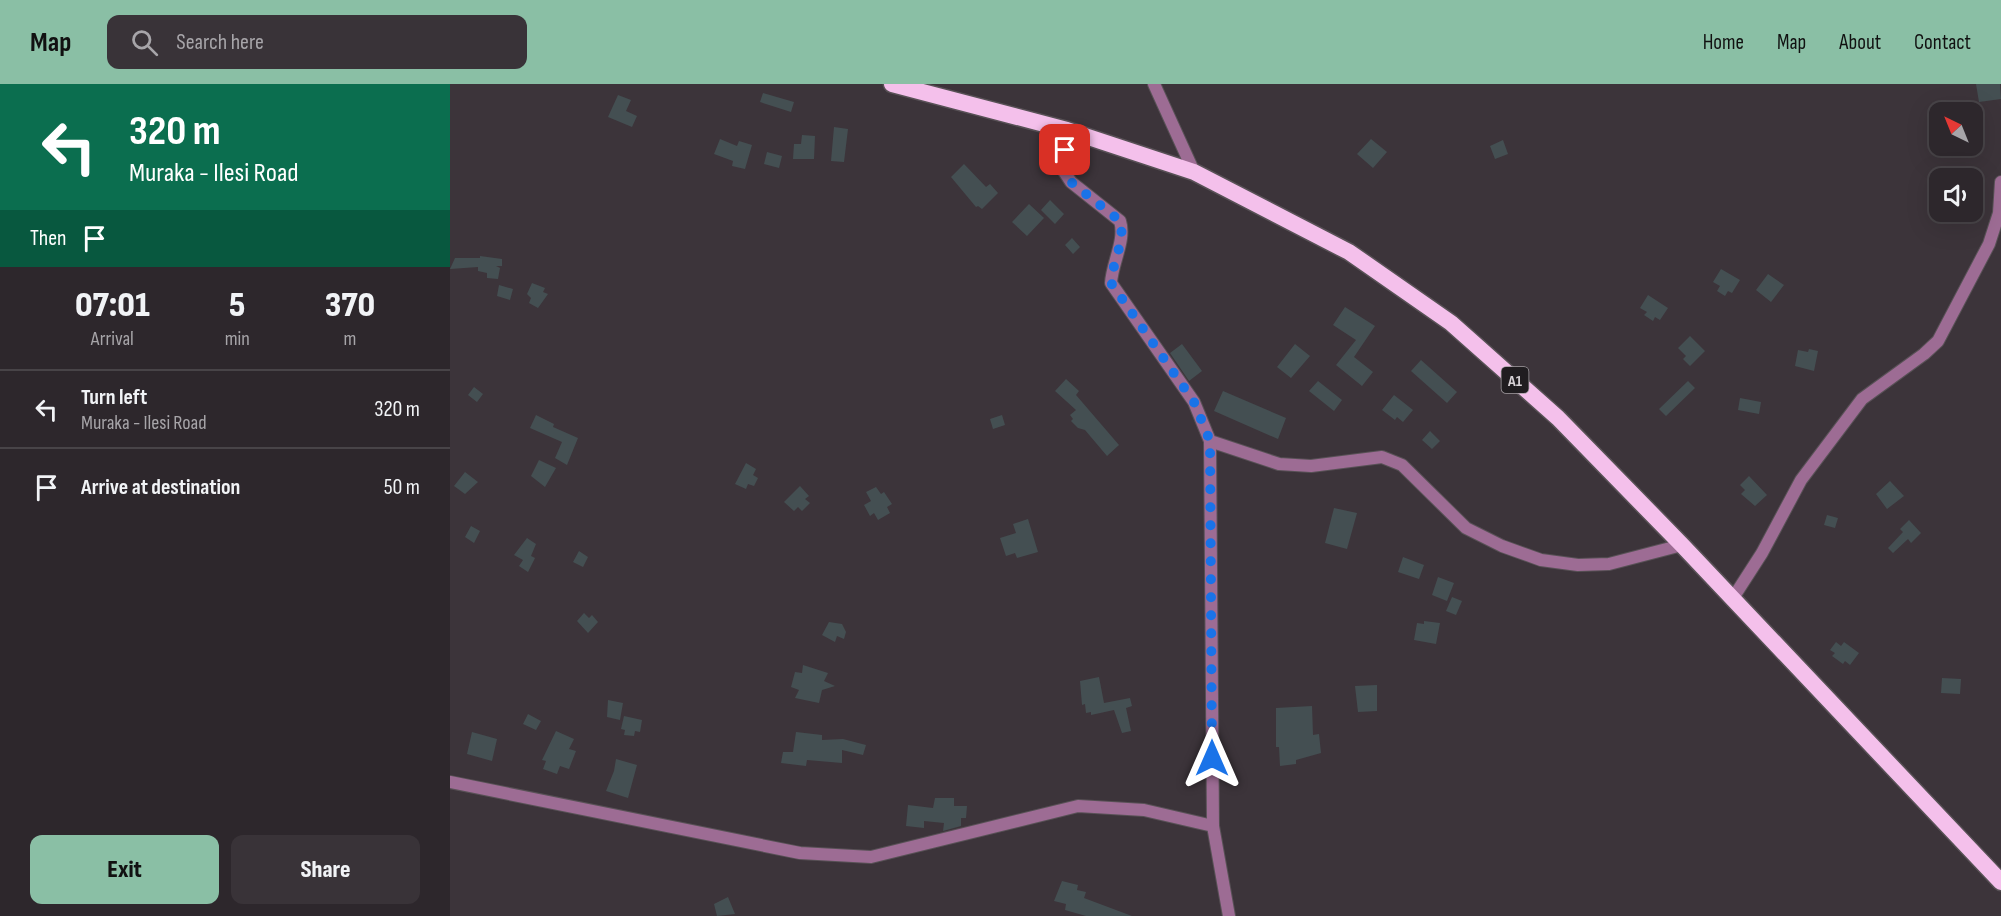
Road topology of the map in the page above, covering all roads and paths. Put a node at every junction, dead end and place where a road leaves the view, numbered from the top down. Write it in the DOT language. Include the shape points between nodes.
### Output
graph roads {
  1 [pos="892,84"];
  2 [pos="1154,84"];
  3 [pos="1067,130"];
  4 [pos="1194,172"];
  5 [pos="2001,182"];
  6 [pos="1210,441"];
  7 [pos="1682,545"];
  8 [pos="1732,598"];
  9 [pos="450,782"];
  10 [pos="1213,826"];
  11 [pos="2001,882"];
  12 [pos="1229,916"];
  1 -- 3 [label="highway, A1"];
  2 -- 4 [label="street"];
  3 -- 4 [label="highway, A1"];
  3 -- 6 [label="street" via="1063,170 1071,182 1120,221 1123,230 1111,283 1194,402"];
  4 -- 7 [label="highway, A1" via="1349,252 1451,323 1558,418"];
  5 -- 8 [label="street" via="1999,213 1989,244 1938,340 1862,399 1801,480 1762,553"];
  6 -- 7 [label="street" via="1279,464 1311,466 1382,458 1402,465 1466,528 1541,560 1609,564"];
  6 -- 10 [label="street"];
  7 -- 8 [label="highway, A1"];
  8 -- 11 [label="highway, A1"];
  9 -- 10 [label="street" via="800,853 871,857 1078,806 1144,810"];
  10 -- 12 [label="street"];
}
